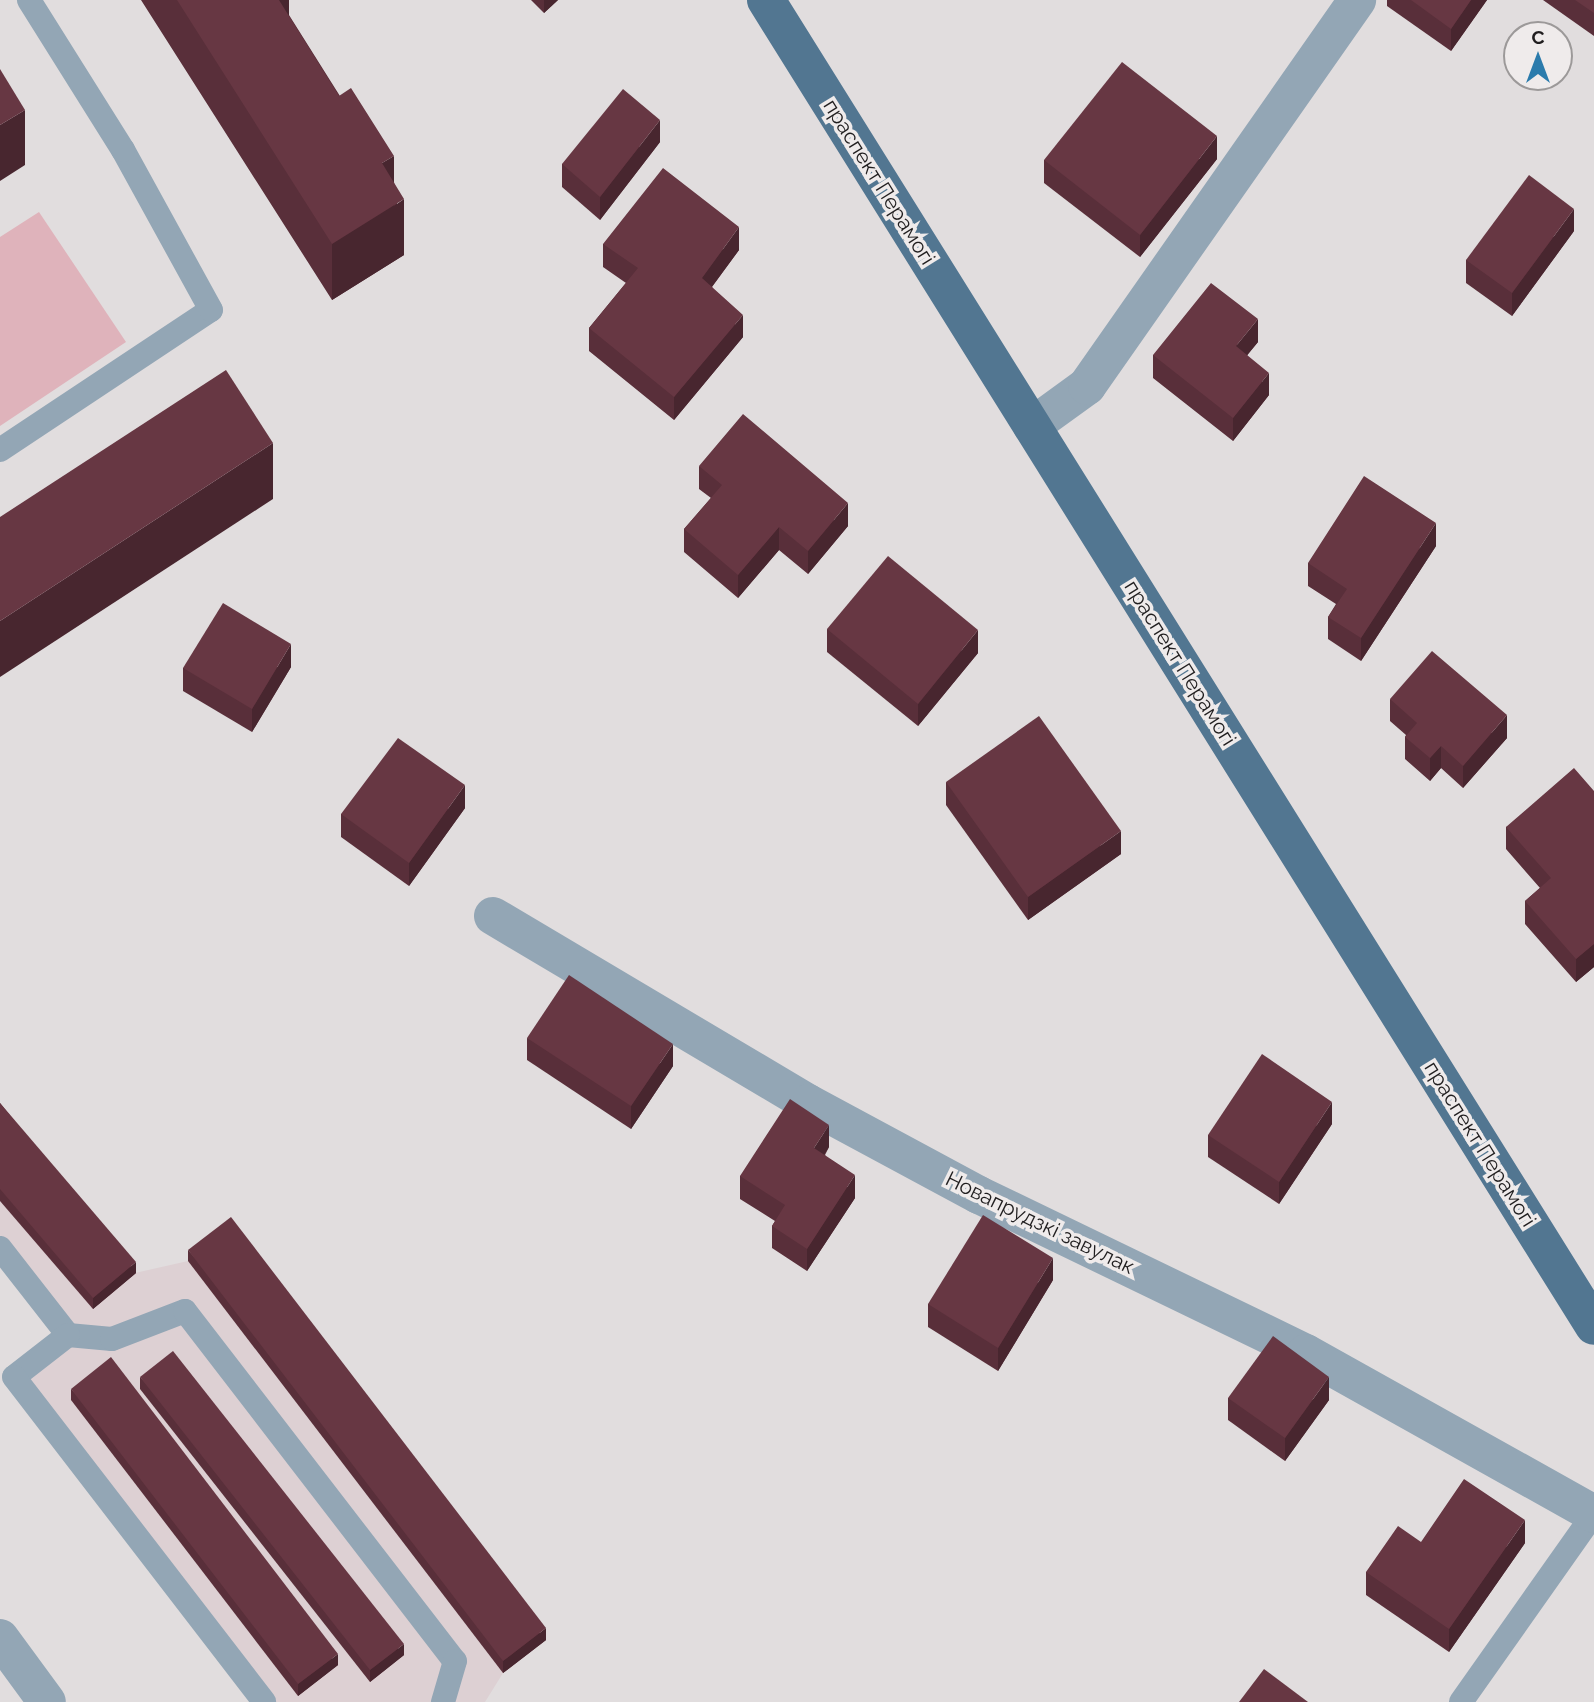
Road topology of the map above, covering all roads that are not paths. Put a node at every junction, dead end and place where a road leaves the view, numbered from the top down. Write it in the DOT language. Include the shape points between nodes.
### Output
graph roads {
  1 [pos="29,0"];
  2 [pos="765,0"];
  3 [pos="1357,0"];
  4 [pos="1032,426"];
  5 [pos="0,450"];
  6 [pos="493,916"];
  7 [pos="0,1248"];
  8 [pos="1594,1326"];
  9 [pos="68,1335"];
  10 [pos="1593,1515"];
  11 [pos="0,1638"];
  12 [pos="47,1702"];
  13 [pos="264,1702"];
  14 [pos="443,1702"];
  15 [pos="1461,1702"];
  1 -- 5 [label="lane" via="123,150 211,310"];
  2 -- 4 [label="main road, праспект Перамогі"];
  3 -- 4 [label="street" via="1087,386"];
  4 -- 8 [label="main road, праспект Перамогі"];
  6 -- 10 [label="street, Новапрудзкі завулак" via="808,1103 979,1195 1306,1353"];
  7 -- 9 [label="lane"];
  9 -- 13 [label="lane" via="14,1377"];
  9 -- 14 [label="lane" via="112,1339 185,1311 455,1661"];
  10 -- 15 [label="lane"];
  11 -- 12 [label="street"];
}
